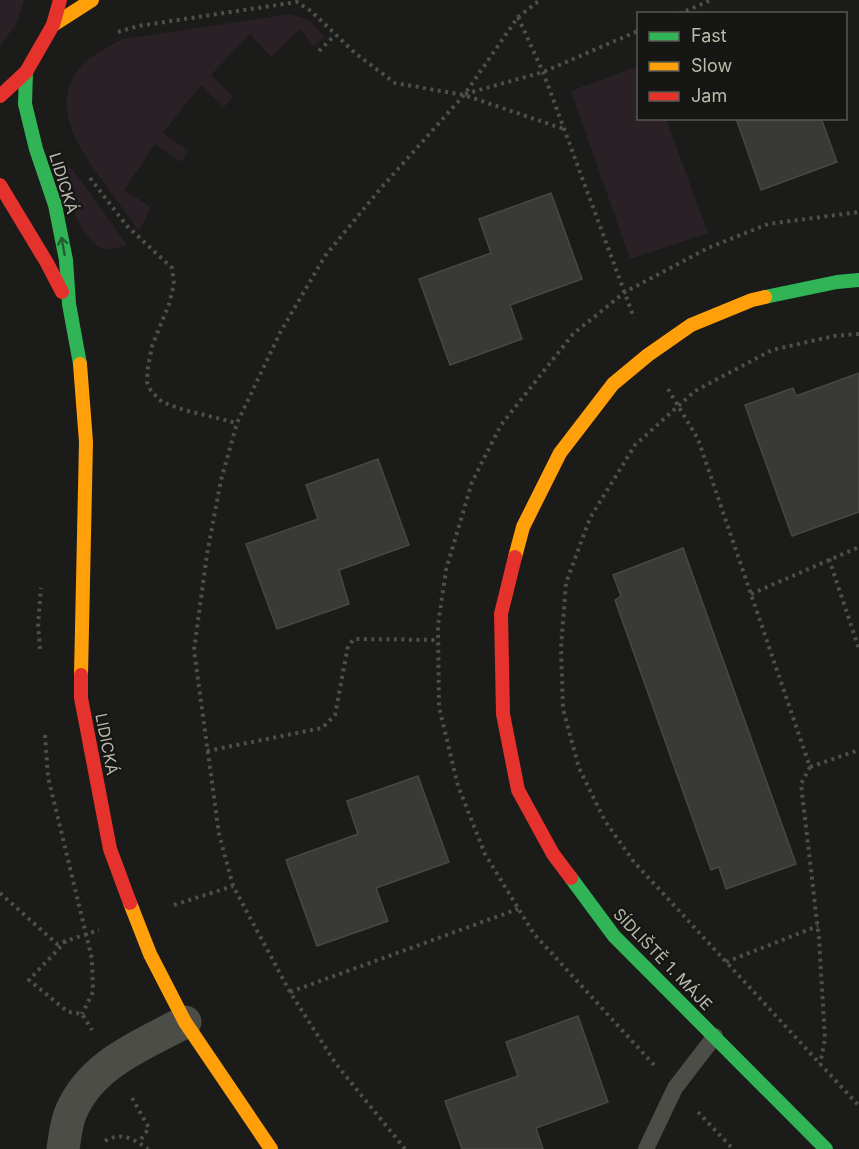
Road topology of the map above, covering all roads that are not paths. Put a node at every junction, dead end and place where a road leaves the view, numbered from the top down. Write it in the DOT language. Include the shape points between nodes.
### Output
graph roads {
  1 [pos="60,0"];
  2 [pos="92,0"];
  3 [pos="53,25"];
  4 [pos="26,72"];
  5 [pos="0,96"];
  6 [pos="0,185"];
  7 [pos="859,280"];
  8 [pos="69,304"];
  9 [pos="185,1022"];
  10 [pos="715,1036"];
  11 [pos="63,1149"];
  12 [pos="271,1149"];
  13 [pos="646,1149"];
  14 [pos="826,1149"];
  1 -- 3 [label="street"];
  2 -- 3 [label="street"];
  3 -- 4 [label="street"];
  4 -- 5 [label="street"];
  8 -- 4 [label="street, LIDICKÁ, one-way" via="66,260 55,205 25,104"];
  6 -- 8 [label="street, LIDICKÁ"];
  7 -- 10 [label="street, SÍDLIŠTĚ 1. MÁJE" via="752,300 691,325 613,384 560,453 523,527 501,614 503,714 518,790 554,854 614,936"];
  8 -- 9 [label="street, LIDICKÁ" via="80,365 86,442 81,698 110,849 150,954"];
  9 -- 11 [label="street" via="97,1073 70,1113"];
  9 -- 12 [label="street, LIDICKÁ"];
  10 -- 13 [label="lane" via="675,1088"];
  10 -- 14 [label="street, SÍDLIŠTĚ 1. MÁJE"];
}
